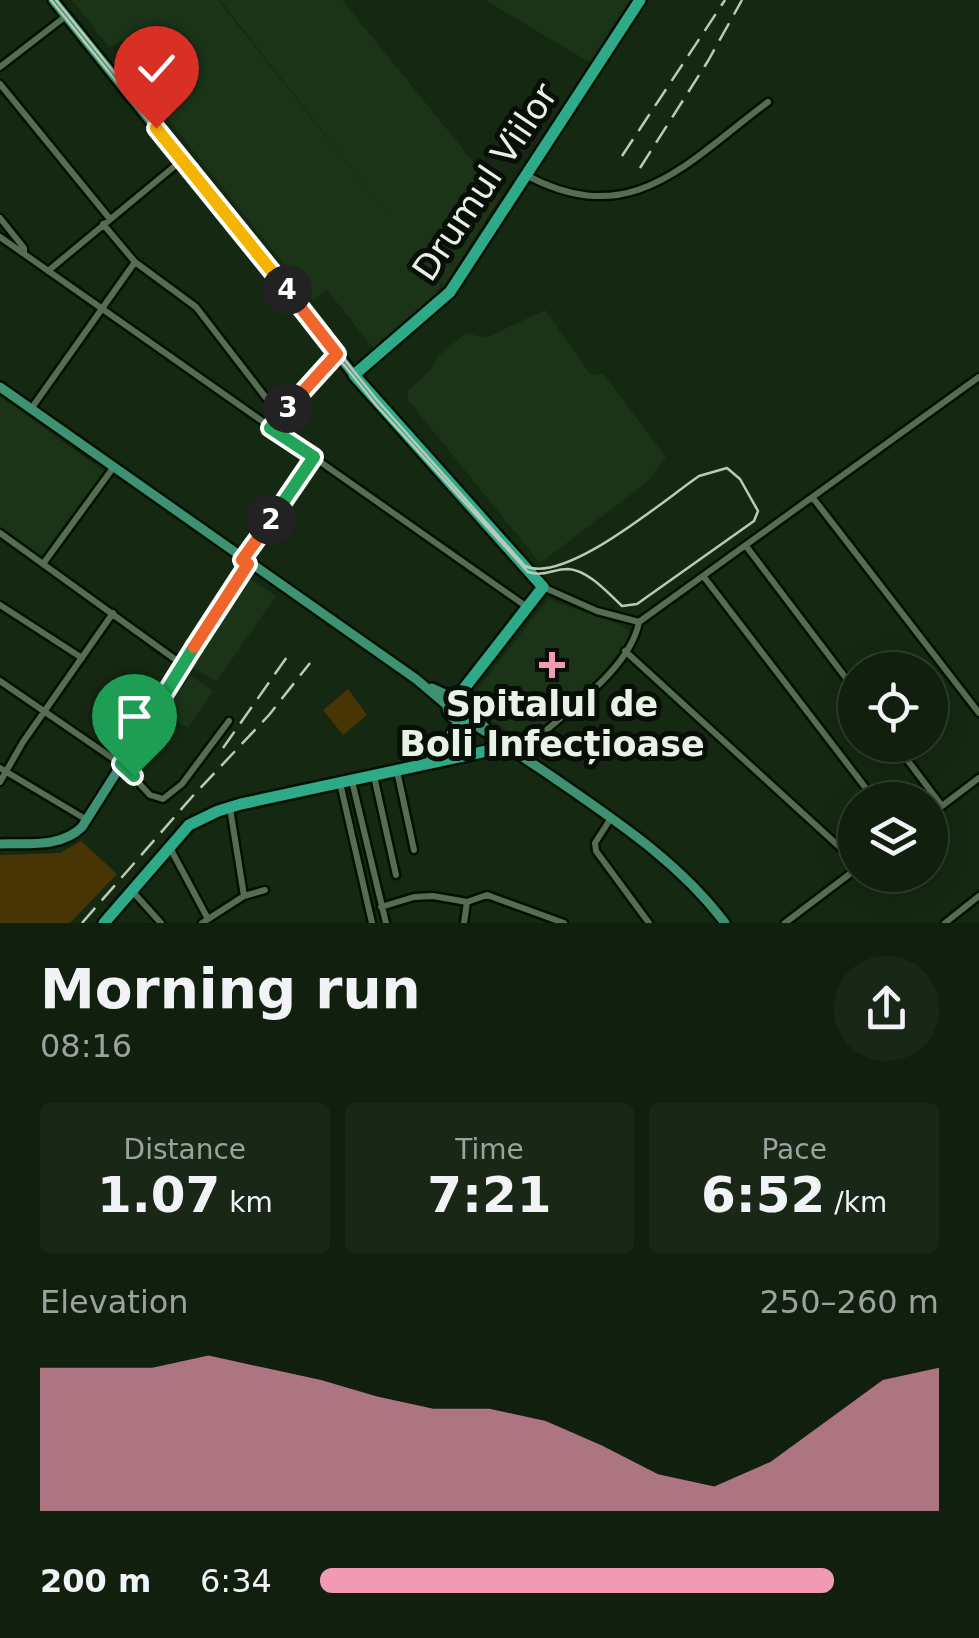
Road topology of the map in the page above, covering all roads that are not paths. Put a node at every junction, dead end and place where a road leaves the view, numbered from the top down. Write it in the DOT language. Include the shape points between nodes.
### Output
graph roads {
  1 [pos="53,0"];
  2 [pos="640,0"];
  3 [pos="66,16"];
  4 [pos="0,68"];
  5 [pos="0,84"];
  6 [pos="768,102"];
  7 [pos="182,160"];
  8 [pos="524,174"];
  9 [pos="0,218"];
  10 [pos="107,221"];
  11 [pos="0,236"];
  12 [pos="24,253"];
  13 [pos="136,262"];
  14 [pos="48,271"];
  15 [pos="100,309"];
  16 [pos="337,354"];
  17 [pos="354,375"];
  18 [pos="979,377"];
  19 [pos="0,387"];
  20 [pos="31,408"];
  21 [pos="280,416"];
  22 [pos="270,428"];
  23 [pos="314,457"];
  24 [pos="113,468"];
  25 [pos="813,498"];
  26 [pos="0,533"];
  27 [pos="746,546"];
  28 [pos="245,562"];
  29 [pos="43,564"];
  30 [pos="704,577"];
  31 [pos="543,587"];
  32 [pos="0,605"];
  33 [pos="528,608"];
  34 [pos="113,612"];
  35 [pos="639,622"];
  36 [pos="626,651"];
  37 [pos="82,658"];
  38 [pos="183,664"];
  39 [pos="838,668"];
  40 [pos="0,681"];
  41 [pos="459,710"];
  42 [pos="43,712"];
  43 [pos="979,713"];
  44 [pos="229,721"];
  45 [pos="503,743"];
  46 [pos="520,754"];
  47 [pos="430,762"];
  48 [pos="909,762"];
  49 [pos="121,764"];
  50 [pos="2,770"];
  51 [pos="397,770"];
  52 [pos="374,775"];
  53 [pos="979,778"];
  54 [pos="346,781"];
  55 [pos="0,782"];
  56 [pos="861,782"];
  57 [pos="924,782"];
  58 [pos="948,801"];
  59 [pos="230,807"];
  60 [pos="612,818"];
  61 [pos="87,820"];
  62 [pos="0,844"];
  63 [pos="838,845"];
  64 [pos="169,846"];
  65 [pos="414,850"];
  66 [pos="396,876"];
  67 [pos="838,883"];
  68 [pos="265,890"];
  69 [pos="133,892"];
  70 [pos="244,896"];
  71 [pos="979,896"];
  72 [pos="467,902"];
  73 [pos="381,905"];
  74 [pos="368,906"];
  75 [pos="205,921"];
  76 [pos="104,923"];
  77 [pos="161,923"];
  78 [pos="372,923"];
  79 [pos="386,923"];
  80 [pos="464,923"];
  81 [pos="564,923"];
  82 [pos="649,923"];
  83 [pos="725,923"];
  84 [pos="785,923"];
  85 [pos="946,923"];
  1 -- 3 [label="main road"];
  2 -- 8 [label="highway, Drumul Viilor"];
  3 -- 4 [label="street"];
  3 -- 7 [label="main road"];
  5 -- 10 [label="street"];
  6 -- 8 [label="street" via="666,178 628,195 570,194"];
  7 -- 10 [label="street"];
  7 -- 16 [label="main road"];
  8 -- 17 [label="highway, Drumul Viilor" via="450,292"];
  9 -- 12 [label="street"];
  10 -- 13 [label="street"];
  10 -- 14 [label="street"];
  11 -- 12 [label="street"];
  12 -- 14 [label="street"];
  13 -- 15 [label="street"];
  13 -- 21 [label="street" via="196,308"];
  14 -- 15 [label="street"];
  15 -- 20 [label="street"];
  15 -- 22 [label="street"];
  16 -- 17 [label="main road"];
  16 -- 21 [label="street"];
  17 -- 31 [label="highway"];
  18 -- 25 [label="street"];
  19 -- 20 [label="main road"];
  20 -- 24 [label="main road"];
  21 -- 22 [label="street"];
  22 -- 23 [label="street"];
  23 -- 28 [label="street"];
  23 -- 33 [label="street"];
  24 -- 28 [label="main road"];
  24 -- 29 [label="street"];
  25 -- 27 [label="street"];
  25 -- 43 [label="street"];
  26 -- 29 [label="street"];
  27 -- 30 [label="street"];
  27 -- 39 [label="street"];
  28 -- 38 [label="main road"];
  28 -- 41 [label="main road"];
  29 -- 34 [label="street"];
  30 -- 35 [label="street"];
  30 -- 56 [label="street"];
  31 -- 33 [label="highway"];
  31 -- 35 [label="street"];
  32 -- 37 [label="street"];
  33 -- 41 [label="highway"];
  34 -- 37 [label="street"];
  34 -- 38 [label="street"];
  35 -- 36 [label="street"];
  36 -- 46 [label="street"];
  36 -- 63 [label="street"];
  37 -- 42 [label="street"];
  38 -- 49 [label="main road"];
  40 -- 42 [label="street"];
  41 -- 45 [label="main road"];
  41 -- 47 [label="highway"];
  42 -- 49 [label="street"];
  42 -- 50 [label="street"];
  44 -- 49 [label="street" via="163,799 150,795"];
  45 -- 46 [label="main road"];
  45 -- 47 [label="highway"];
  46 -- 60 [label="main road"];
  47 -- 51 [label="highway"];
  48 -- 57 [label="street"];
  49 -- 61 [label="main road"];
  50 -- 55 [label="street"];
  50 -- 61 [label="street"];
  51 -- 52 [label="highway"];
  51 -- 65 [label="street"];
  52 -- 54 [label="highway"];
  52 -- 66 [label="street"];
  53 -- 58 [label="street"];
  54 -- 59 [label="highway"];
  54 -- 73 [label="street"];
  54 -- 74 [label="street"];
  59 -- 64 [label="highway" via="196,820"];
  59 -- 70 [label="street"];
  60 -- 82 [label="street" via="596,852"];
  60 -- 83 [label="main road" via="677,868"];
  61 -- 62 [label="main road" via="64,840"];
  64 -- 69 [label="highway"];
  64 -- 75 [label="street"];
  67 -- 84 [label="street"];
  68 -- 70 [label="street"];
  69 -- 76 [label="highway"];
  69 -- 77 [label="street"];
  70 -- 75 [label="street"];
  71 -- 85 [label="street"];
  72 -- 73 [label="street" via="433,896"];
  72 -- 80 [label="street"];
  72 -- 81 [label="street" via="488,896"];
  73 -- 74 [label="street"];
  73 -- 79 [label="street"];
  74 -- 78 [label="street"];
}
